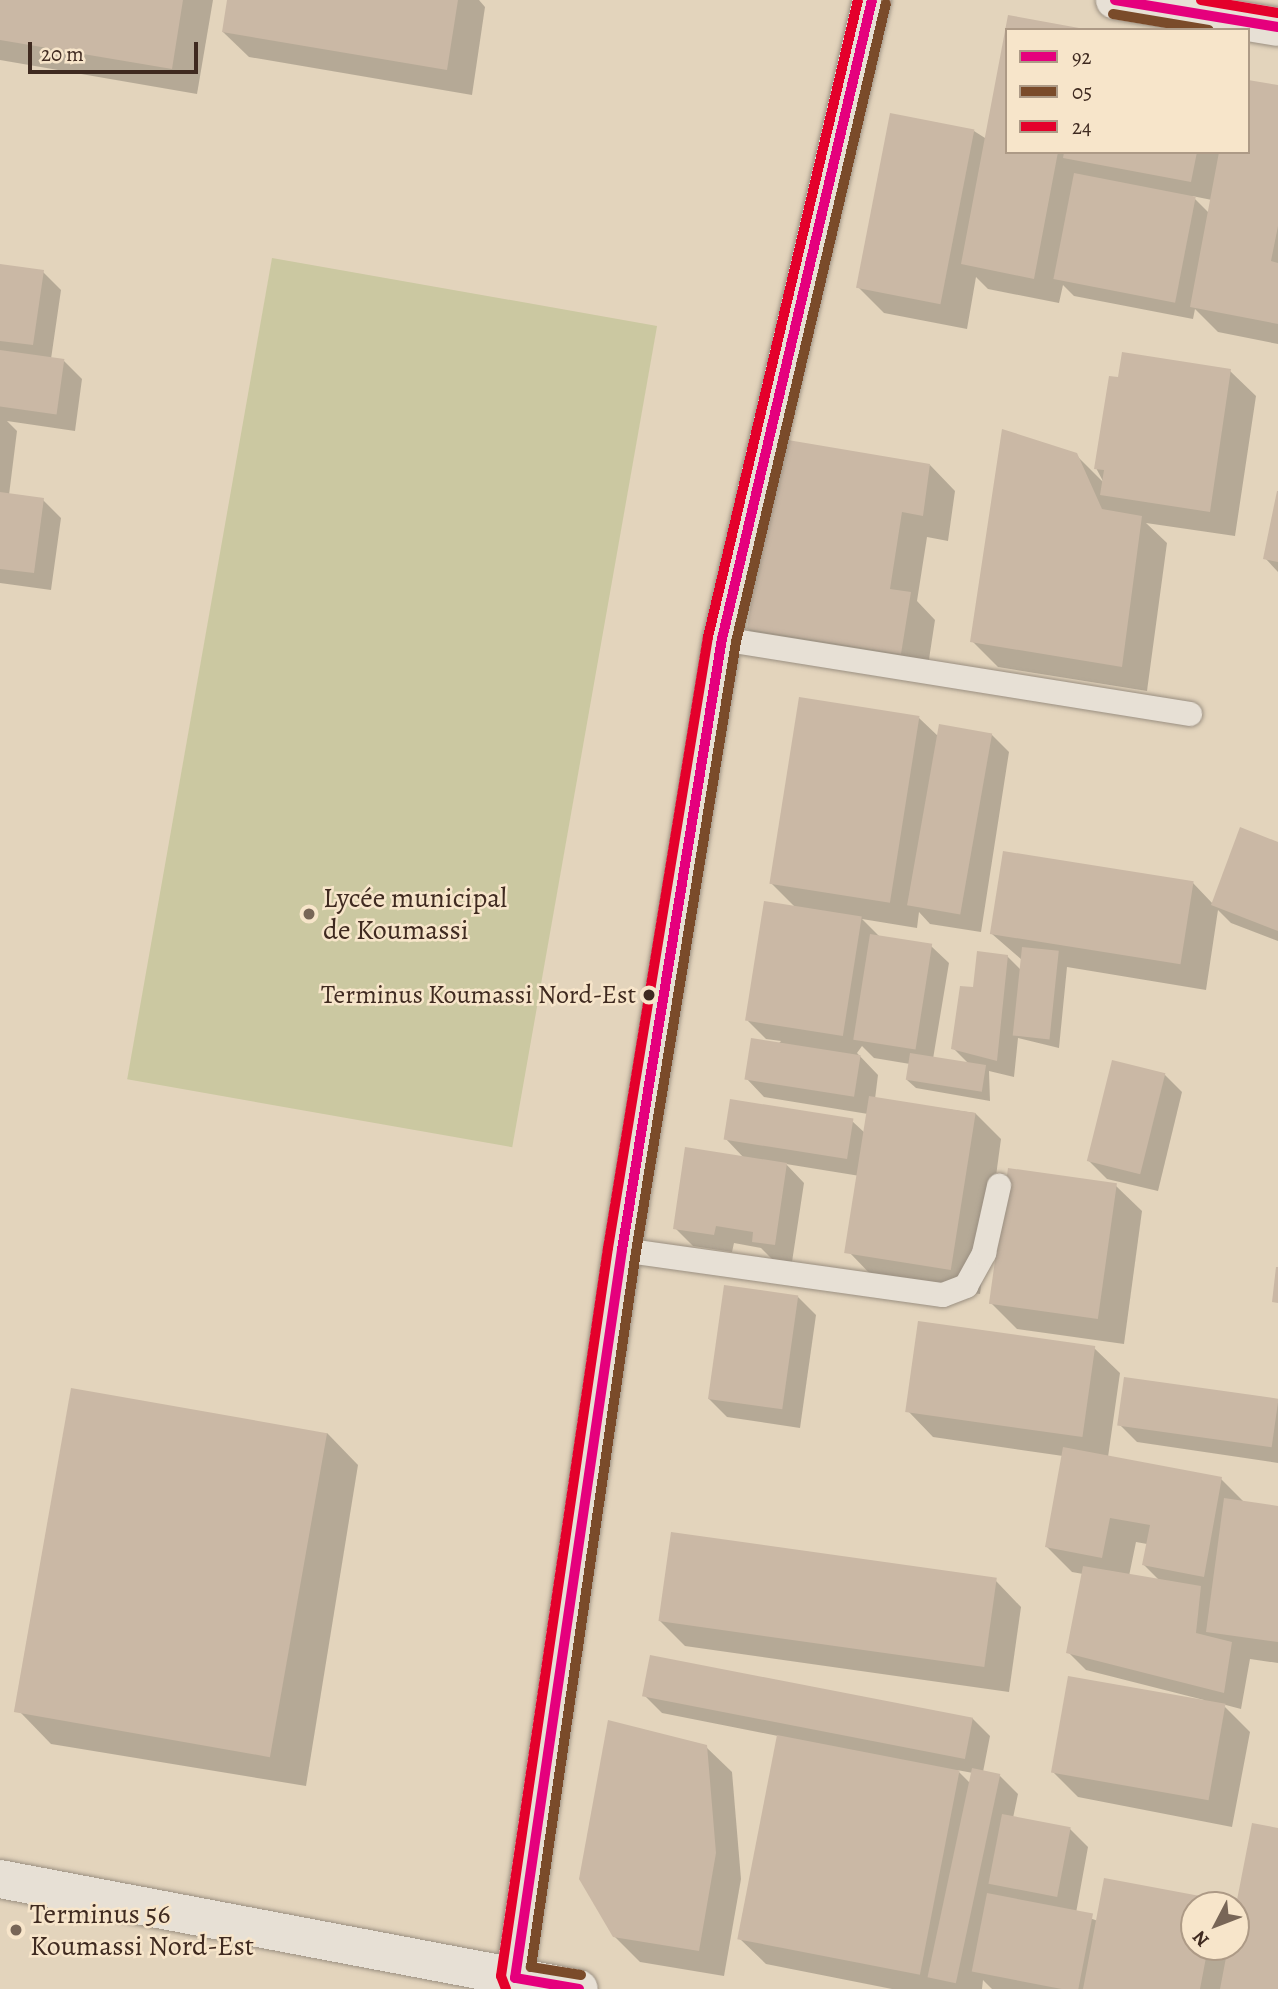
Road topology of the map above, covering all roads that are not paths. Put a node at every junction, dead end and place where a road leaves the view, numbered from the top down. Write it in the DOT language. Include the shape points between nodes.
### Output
graph roads {
  1 [pos="872,0"];
  2 [pos="1115,0"];
  3 [pos="1278,27"];
  4 [pos="722,639"];
  5 [pos="1190,714"];
  6 [pos="999,1186"];
  7 [pos="622,1250"];
  8 [pos="0,1879"];
  9 [pos="514,1983"];
  10 [pos="579,1989"];
  1 -- 4 [label="street"];
  2 -- 3 [label="street"];
  4 -- 5 [label="lane"];
  4 -- 7 [label="street"];
  6 -- 7 [label="lane" via="984,1253 966,1286 943,1295"];
  7 -- 9 [label="street"];
  8 -- 9 [label="street"];
  9 -- 10 [label="street"];
}
